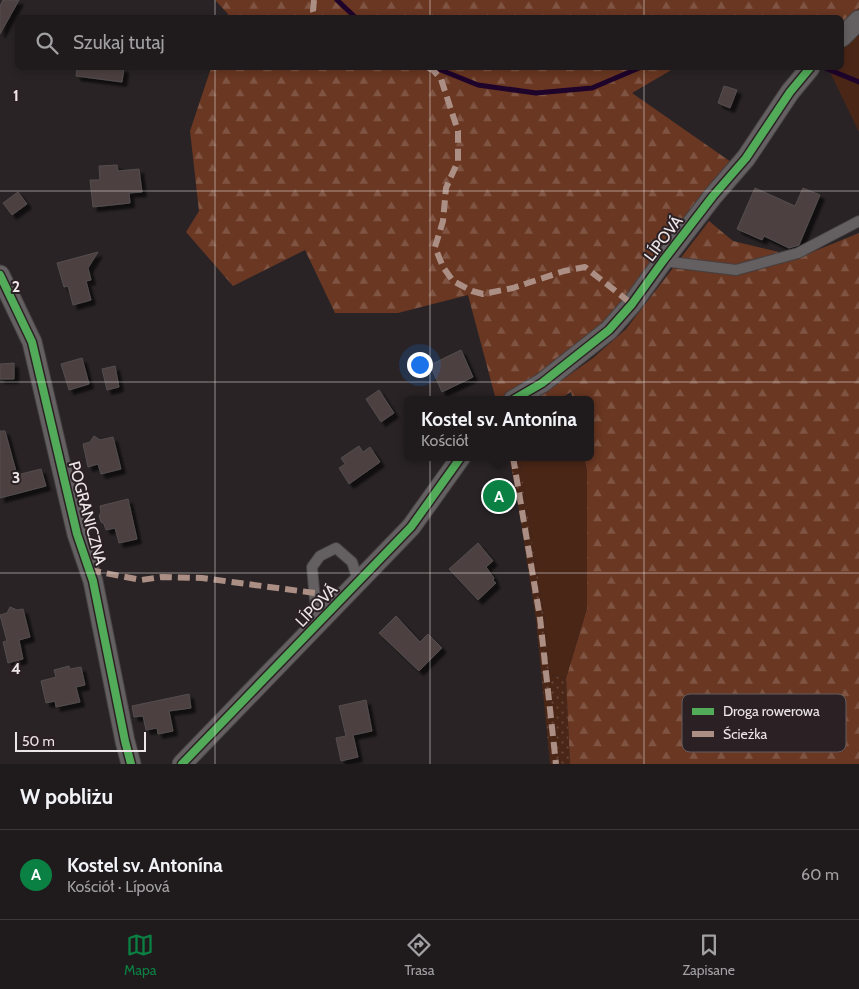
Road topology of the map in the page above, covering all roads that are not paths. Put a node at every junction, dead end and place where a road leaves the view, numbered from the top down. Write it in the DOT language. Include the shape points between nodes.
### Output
graph roads {
  1 [pos="859,20"];
  2 [pos="844,34"];
  3 [pos="808,70"];
  4 [pos="859,221"];
  5 [pos="663,261"];
  6 [pos="0,275"];
  7 [pos="520,396"];
  8 [pos="458,461"];
  9 [pos="358,580"];
  10 [pos="316,624"];
  11 [pos="131,764"];
  12 [pos="182,764"];
  1 -- 2 [label="street"];
  3 -- 5 [label="street, LÍPOVÁ" via="746,158"];
  4 -- 5 [label="lane" via="798,253 736,270"];
  5 -- 7 [label="street, LÍPOVÁ" via="609,330 542,383"];
  6 -- 11 [label="street, POGRANICZNA" via="32,342 78,534 93,581"];
  8 -- 9 [label="street, LÍPOVÁ" via="411,527"];
  9 -- 10 [label="street, LÍPOVÁ"];
  9 -- 10 [label="lane" via="352,562 336,548 320,556 312,567"];
  10 -- 12 [label="street, LÍPOVÁ"];
}
